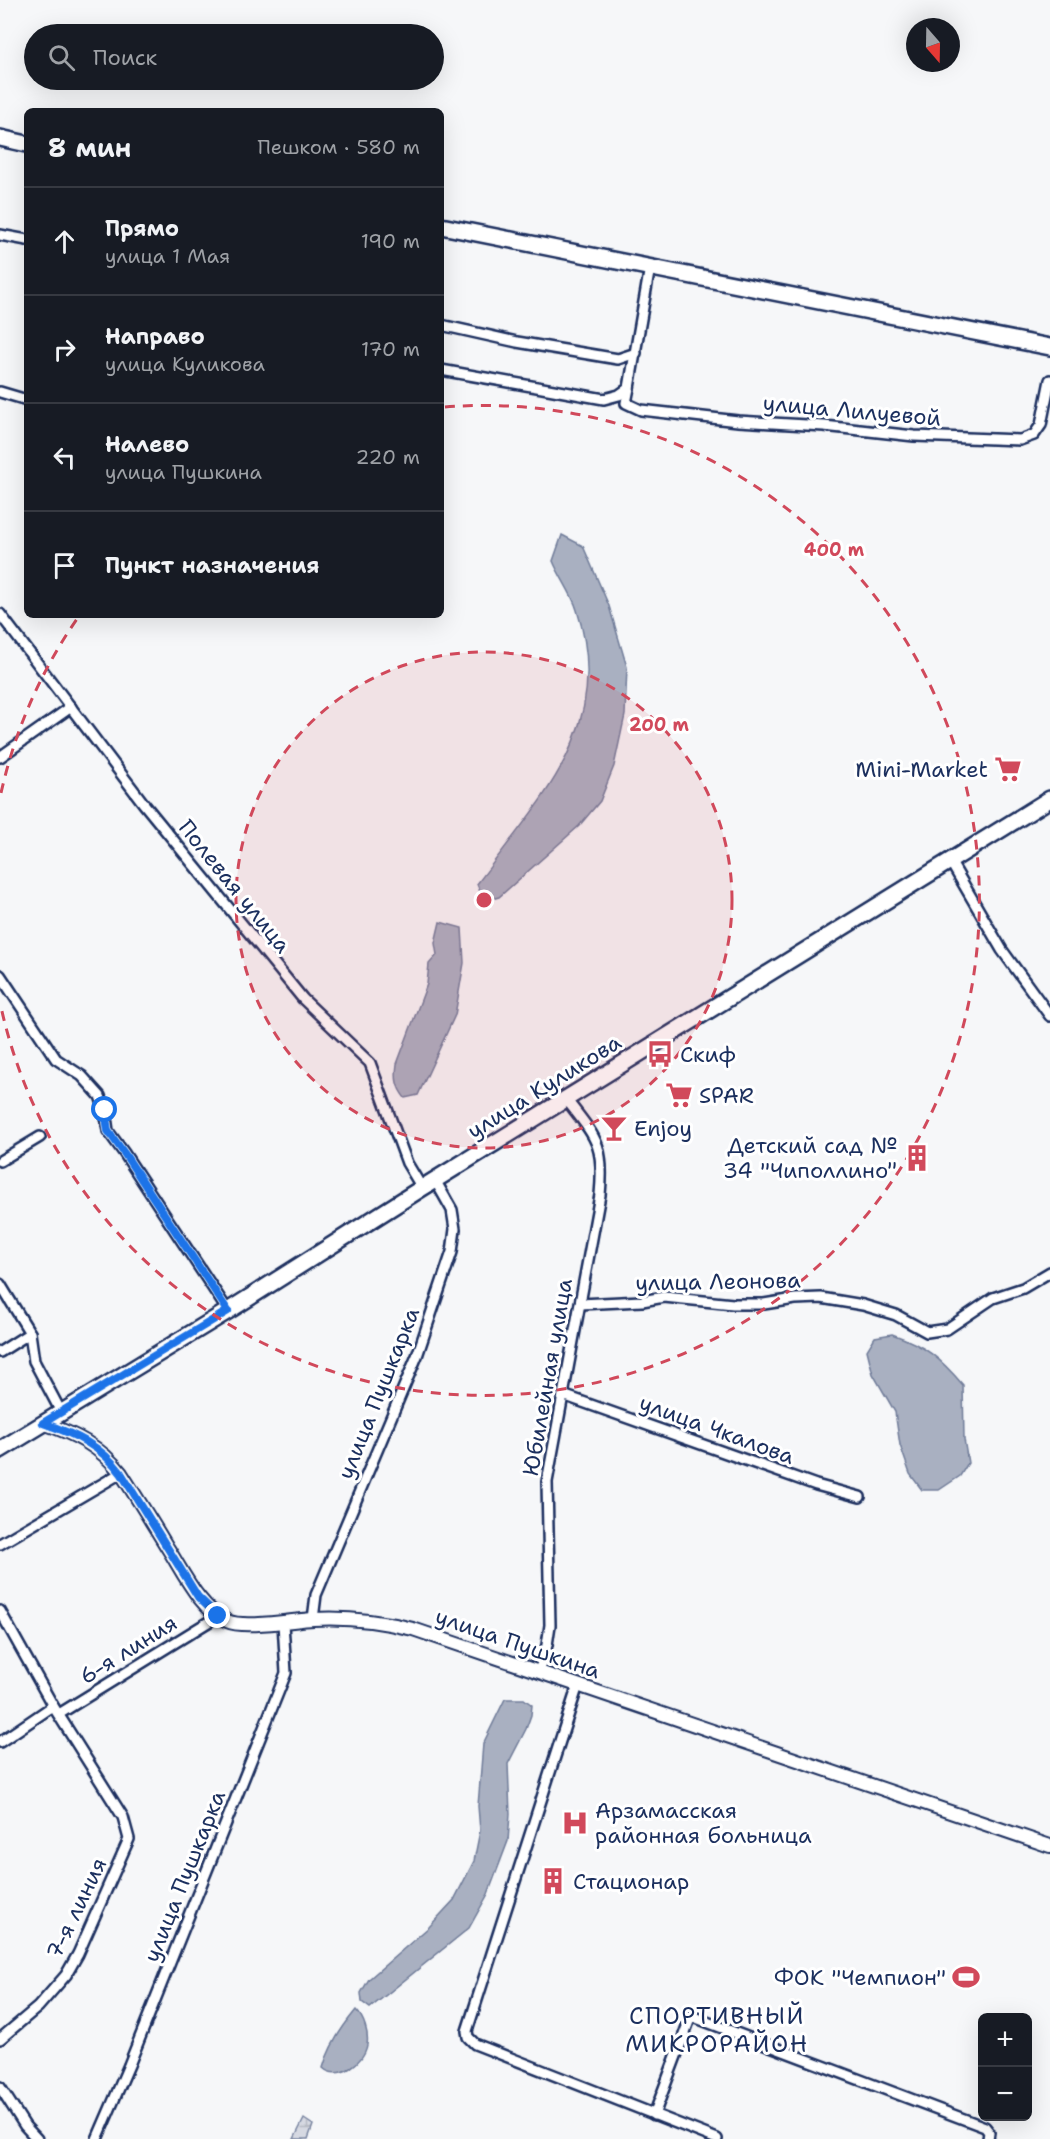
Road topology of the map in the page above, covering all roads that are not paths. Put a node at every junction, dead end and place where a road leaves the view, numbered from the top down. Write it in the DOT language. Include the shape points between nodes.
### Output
graph roads {
  1 [pos="0,138"];
  2 [pos="24,143"];
  3 [pos="444,227"];
  4 [pos="0,235"];
  5 [pos="24,239"];
  6 [pos="650,267"];
  7 [pos="444,326"];
  8 [pos="1050,347"];
  9 [pos="636,353"];
  10 [pos="444,371"];
  11 [pos="1050,380"];
  12 [pos="629,387"];
  13 [pos="0,392"];
  14 [pos="24,399"];
  15 [pos="0,614"];
  16 [pos="71,708"];
  17 [pos="0,757"];
  18 [pos="1050,799"];
  19 [pos="950,861"];
  20 [pos="0,975"];
  21 [pos="1050,1016"];
  22 [pos="566,1099"];
  23 [pos="40,1137"];
  24 [pos="0,1161"];
  25 [pos="428,1184"];
  26 [pos="1050,1272"];
  27 [pos="0,1284"];
  28 [pos="580,1304"];
  29 [pos="228,1311"];
  30 [pos="30,1333"];
  31 [pos="0,1352"];
  32 [pos="563,1395"];
  33 [pos="61,1412"];
  34 [pos="43,1423"];
  35 [pos="0,1450"];
  36 [pos="121,1473"];
  37 [pos="860,1497"];
  38 [pos="0,1544"];
  39 [pos="0,1611"];
  40 [pos="218,1616"];
  41 [pos="313,1619"];
  42 [pos="284,1623"];
  43 [pos="539,1672"];
  44 [pos="578,1685"];
  45 [pos="56,1710"];
  46 [pos="0,1743"];
  47 [pos="1050,1846"];
  48 [pos="0,2039"];
  49 [pos="0,2087"];
  50 [pos="654,2115"];
  51 [pos="37,2139"];
  52 [pos="97,2139"];
  53 [pos="717,2139"];
  54 [pos="988,2139"];
  1 -- 2 [label="main road"];
  3 -- 6 [label="main road"];
  4 -- 5 [label="street"];
  6 -- 8 [label="main road"];
  6 -- 9 [label="street"];
  7 -- 9 [label="street" via="618,358"];
  9 -- 12 [label="street"];
  10 -- 12 [label="street" via="604,399"];
  11 -- 12 [label="street, улица Лилуевой" via="1041,425 1034,435 1020,440 914,436 641,410 626,403"];
  13 -- 14 [label="street"];
  15 -- 16 [label="street, Полевая улица"];
  16 -- 17 [label="street"];
  16 -- 25 [label="street, Полевая улица" via="303,999 370,1063 407,1163"];
  18 -- 19 [label="main road, улица Куликова"];
  19 -- 21 [label="street" via="1002,950"];
  19 -- 22 [label="main road, улица Куликова"];
  20 -- 29 [label="street" via="56,1059 82,1076 99,1096 108,1131"];
  22 -- 25 [label="main road, улица Куликова"];
  22 -- 28 [label="street, Юбилейная улица" via="589,1129 602,1160 600,1195"];
  23 -- 24 [label="street"];
  25 -- 29 [label="main road, улица Куликова"];
  25 -- 41 [label="street, улица Пушкарка" via="452,1210 452,1252 417,1356 316,1595"];
  26 -- 28 [label="street, улица Леонова" via="1023,1288 993,1298 946,1329 927,1332 889,1313 821,1298 733,1304 664,1297"];
  27 -- 30 [label="street"];
  28 -- 32 [label="street, Юбилейная улица"];
  29 -- 33 [label="main road, улица Куликова"];
  30 -- 31 [label="street"];
  30 -- 33 [label="street" via="34,1361"];
  32 -- 37 [label="street, улица Чкалова"];
  32 -- 43 [label="street, Юбилейная улица" via="547,1482 550,1625"];
  33 -- 34 [label="main road, улица Куликова"];
  34 -- 35 [label="main road, улица Куликова"];
  34 -- 36 [label="street, улица Пушкина" via="68,1431 100,1450"];
  36 -- 38 [label="street"];
  36 -- 40 [label="street, улица Пушкина" via="198,1597"];
  39 -- 45 [label="street"];
  40 -- 42 [label="street, улица Пушкина" via="234,1624"];
  40 -- 45 [label="street, 6-я линия"];
  41 -- 42 [label="street, улица Пушкина"];
  41 -- 43 [label="street, улица Пушкина" via="392,1624"];
  42 -- 52 [label="street, улица Пушкарка" via="286,1673"];
  43 -- 44 [label="street, улица Пушкина"];
  44 -- 47 [label="street, улица Пушкина"];
  44 -- 50 [label="street" via="468,2037 475,2044"];
  45 -- 46 [label="street, 6-я линия"];
  45 -- 48 [label="street, 7-я линия" via="123,1816 129,1839 66,1975 38,2007"];
  49 -- 51 [label="street"];
  50 -- 53 [label="street"];
  50 -- 54 [label="street" via="691,2016 984,2127 989,2132"];
}
